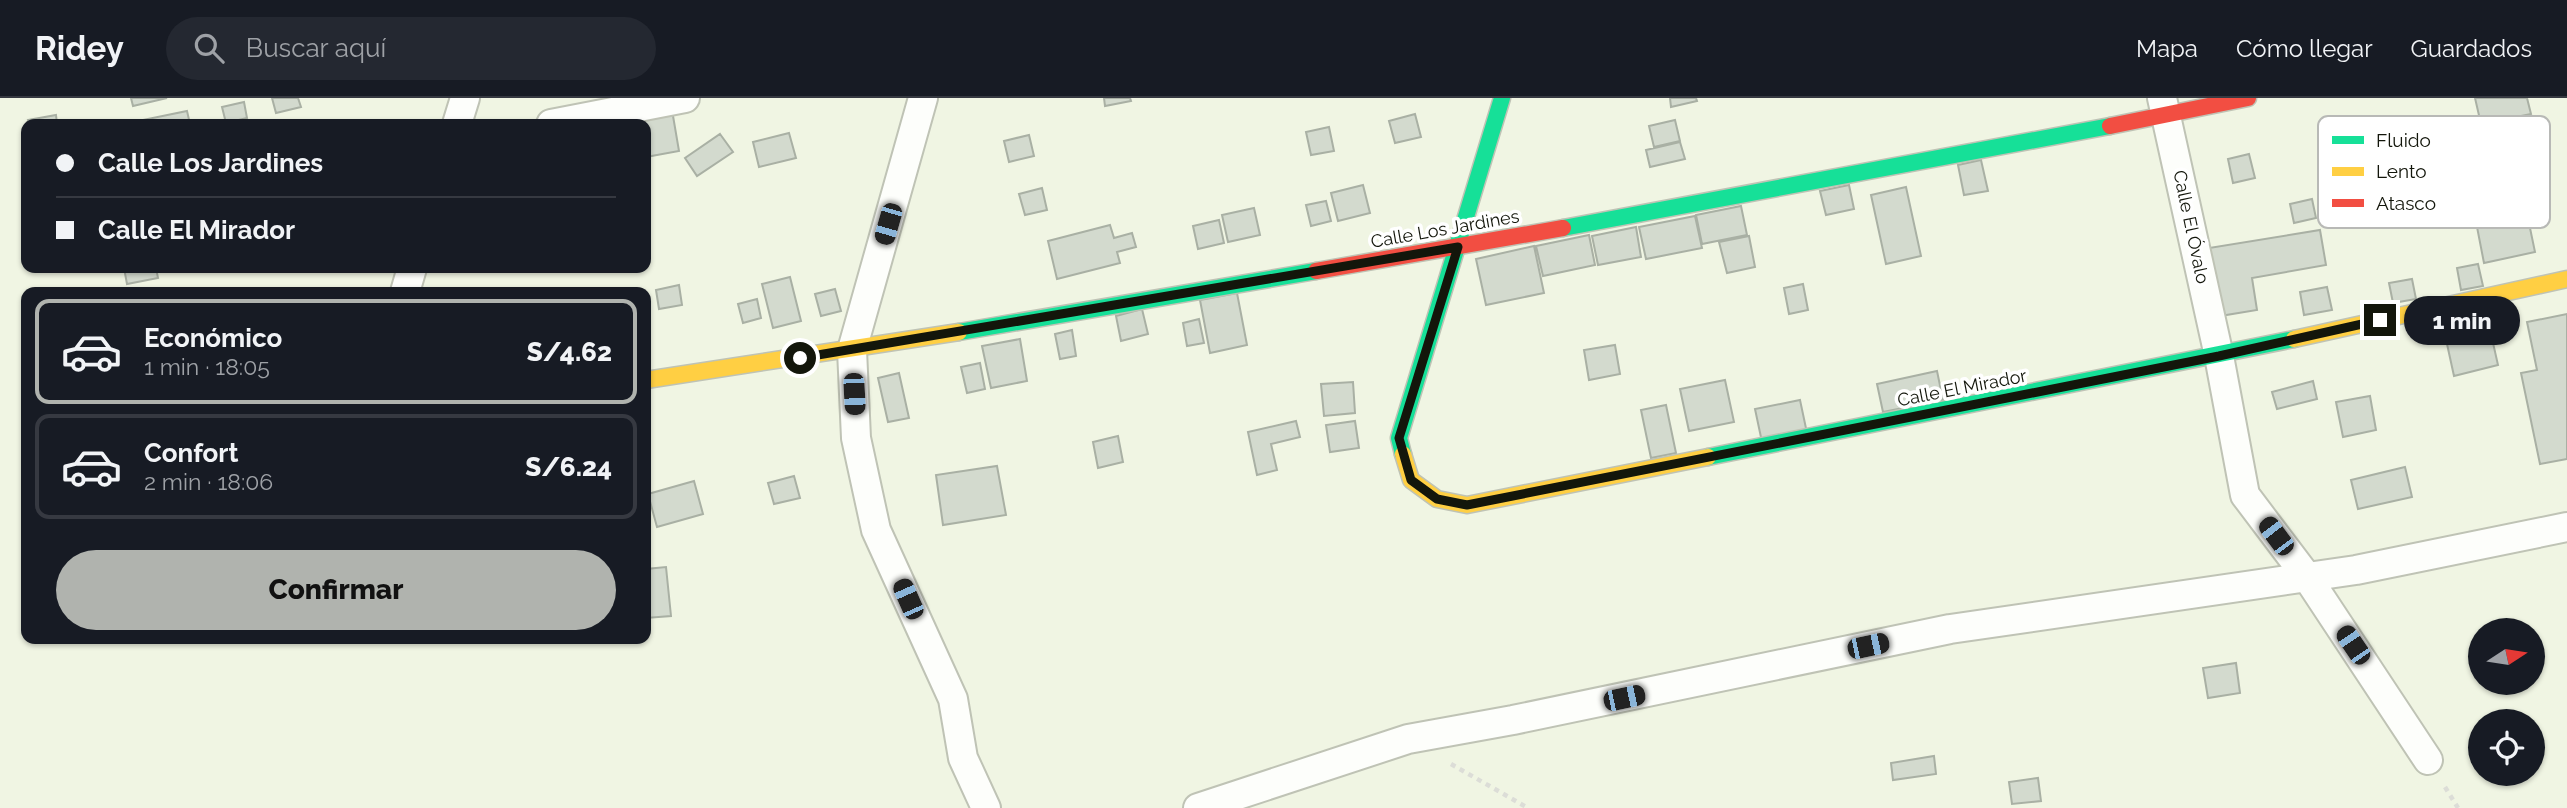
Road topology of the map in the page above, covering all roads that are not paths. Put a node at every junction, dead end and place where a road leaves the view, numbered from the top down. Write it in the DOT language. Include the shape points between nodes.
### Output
graph roads {
  1 [pos="465,98"];
  2 [pos="685,98"];
  3 [pos="923,98"];
  4 [pos="1502,98"];
  5 [pos="2248,98"];
  6 [pos="2164,107"];
  7 [pos="459,119"];
  8 [pos="577,119"];
  9 [pos="1458,247"];
  10 [pos="2567,279"];
  11 [pos="852,350"];
  12 [pos="2219,356"];
  13 [pos="651,379"];
  14 [pos="2567,527"];
  15 [pos="2307,577"];
  16 [pos="2428,760"];
  17 [pos="986,808"];
  18 [pos="1198,808"];
  1 -- 7 [label="street"];
  2 -- 8 [label="street"];
  3 -- 11 [label="street"];
  4 -- 9 [label="street"];
  5 -- 6 [label="street, Calle Los Jardines"];
  6 -- 9 [label="street, Calle Los Jardines"];
  6 -- 12 [label="street, Calle El Óvalo"];
  9 -- 11 [label="street, Calle Los Jardines"];
  9 -- 12 [label="street, Calle El Mirador" via="1399,438 1411,480 1437,499 1467,505"];
  10 -- 12 [label="street, Calle El Mirador"];
  11 -- 13 [label="street, Calle Los Jardines"];
  11 -- 17 [label="street" via="856,438 877,530 953,699 962,758"];
  12 -- 15 [label="street, Calle El Óvalo" via="2245,495"];
  14 -- 15 [label="street"];
  15 -- 16 [label="street, Calle El Óvalo"];
  15 -- 18 [label="street" via="1950,629 1408,739"];
}
